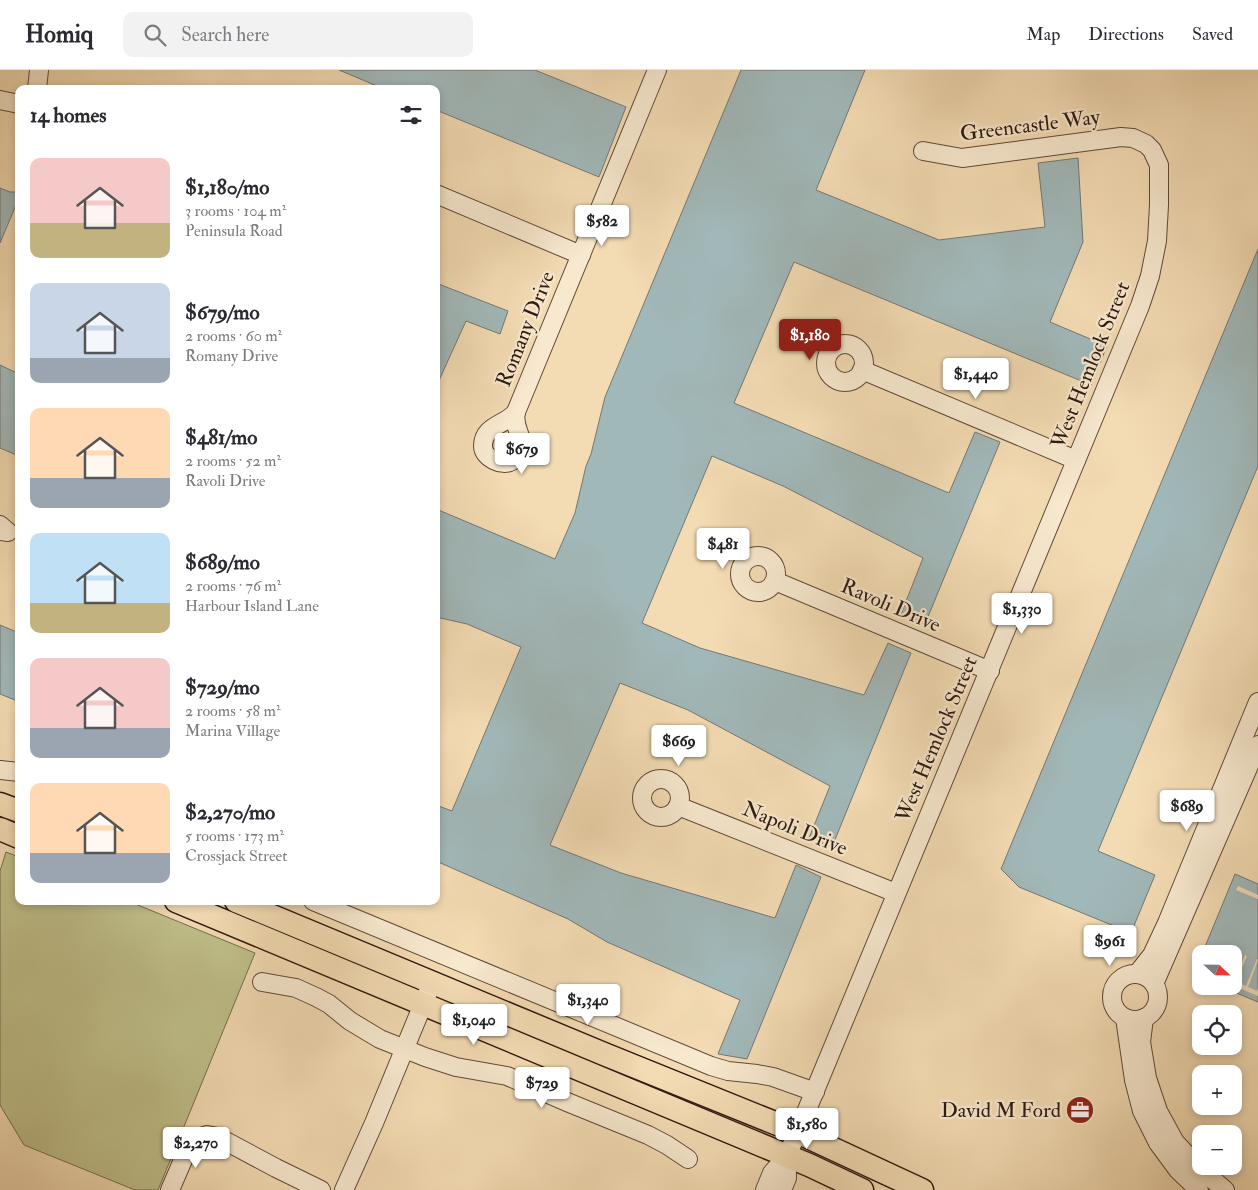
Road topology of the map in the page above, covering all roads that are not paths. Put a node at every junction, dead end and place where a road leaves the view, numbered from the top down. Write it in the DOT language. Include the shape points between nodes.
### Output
graph roads {
  1 [pos="39,70"];
  2 [pos="657,70"];
  3 [pos="38,85"];
  4 [pos="0,100"];
  5 [pos="15,103"];
  6 [pos="1142,141"];
  7 [pos="923,151"];
  8 [pos="440,196"];
  9 [pos="581,255"];
  10 [pos="862,370"];
  11 [pos="516,412"];
  12 [pos="1076,460"];
  13 [pos="774,581"];
  14 [pos="990,671"];
  15 [pos="1258,702"];
  16 [pos="1258,745"];
  17 [pos="0,770"];
  18 [pos="15,772"];
  19 [pos="1243,780"];
  20 [pos="0,804"];
  21 [pos="678,806"];
  22 [pos="15,810"];
  23 [pos="0,829"];
  24 [pos="15,835"];
  25 [pos="896,893"];
  26 [pos="186,905"];
  27 [pos="246,905"];
  28 [pos="323,905"];
  29 [pos="1137,974"];
  30 [pos="262,982"];
  31 [pos="432,982"];
  32 [pos="1154,984"];
  33 [pos="423,1004"];
  34 [pos="1125,1018"];
  35 [pos="1144,1018"];
  36 [pos="404,1049"];
  37 [pos="815,1092"];
  38 [pos="797,1132"];
  39 [pos="787,1156"];
  40 [pos="688,1159"];
  41 [pos="170,1190"];
  42 [pos="321,1190"];
  43 [pos="344,1190"];
  44 [pos="764,1190"];
  45 [pos="782,1190"];
  46 [pos="862,1190"];
  47 [pos="922,1190"];
  48 [pos="1199,1190"];
  49 [pos="1225,1190"];
  1 -- 3 [label="street"];
  2 -- 9 [label="street, Romany Drive"];
  4 -- 5 [label="street"];
  6 -- 7 [label="street, Greencastle Way" via="1121,137 962,158"];
  6 -- 12 [label="street, West Hemlock Street" via="1152,150 1159,165 1157,241 1152,268 1140,306"];
  8 -- 9 [label="street"];
  9 -- 11 [label="street, Romany Drive"];
  10 -- 12 [label="street"];
  12 -- 14 [label="street, West Hemlock Street"];
  13 -- 14 [label="street, Ravoli Drive"];
  14 -- 25 [label="street, West Hemlock Street"];
  15 -- 19 [label="street"];
  16 -- 19 [label="street"];
  17 -- 18 [label="street"];
  19 -- 29 [label="street" via="1152,955"];
  19 -- 32 [label="street"];
  20 -- 22 [label="main road"];
  21 -- 25 [label="street, Napoli Drive"];
  23 -- 24 [label="main road"];
  25 -- 37 [label="street, West Hemlock Street"];
  26 -- 33 [label="main road"];
  27 -- 31 [label="main road"];
  28 -- 37 [label="street" via="711,1066 773,1077"];
  29 -- 32 [label="street"];
  29 -- 34 [label="street" via="1122,978 1113,990 1115,1010"];
  30 -- 36 [label="street" via="296,988 316,997 372,1035"];
  31 -- 33 [label="street"];
  31 -- 38 [label="main road"];
  32 -- 35 [label="street" via="1158,998 1156,1006"];
  33 -- 36 [label="street"];
  33 -- 39 [label="main road"];
  34 -- 35 [label="street"];
  34 -- 48 [label="street" via="1142,1111 1178,1170"];
  35 -- 49 [label="street" via="1141,1042 1147,1078 1158,1111 1175,1142"];
  36 -- 40 [label="street" via="456,1068 507,1076 648,1135"];
  36 -- 43 [label="street"];
  37 -- 38 [label="street, West Hemlock Street"];
  38 -- 39 [label="street, West Hemlock Street"];
  38 -- 47 [label="main road"];
  39 -- 44 [label="street, West Hemlock Street" via="772,1173"];
  39 -- 45 [label="street, West Hemlock Street" via="787,1178"];
  39 -- 46 [label="main road"];
  41 -- 42 [label="street" via="193,1140 207,1135 218,1137"];
}
